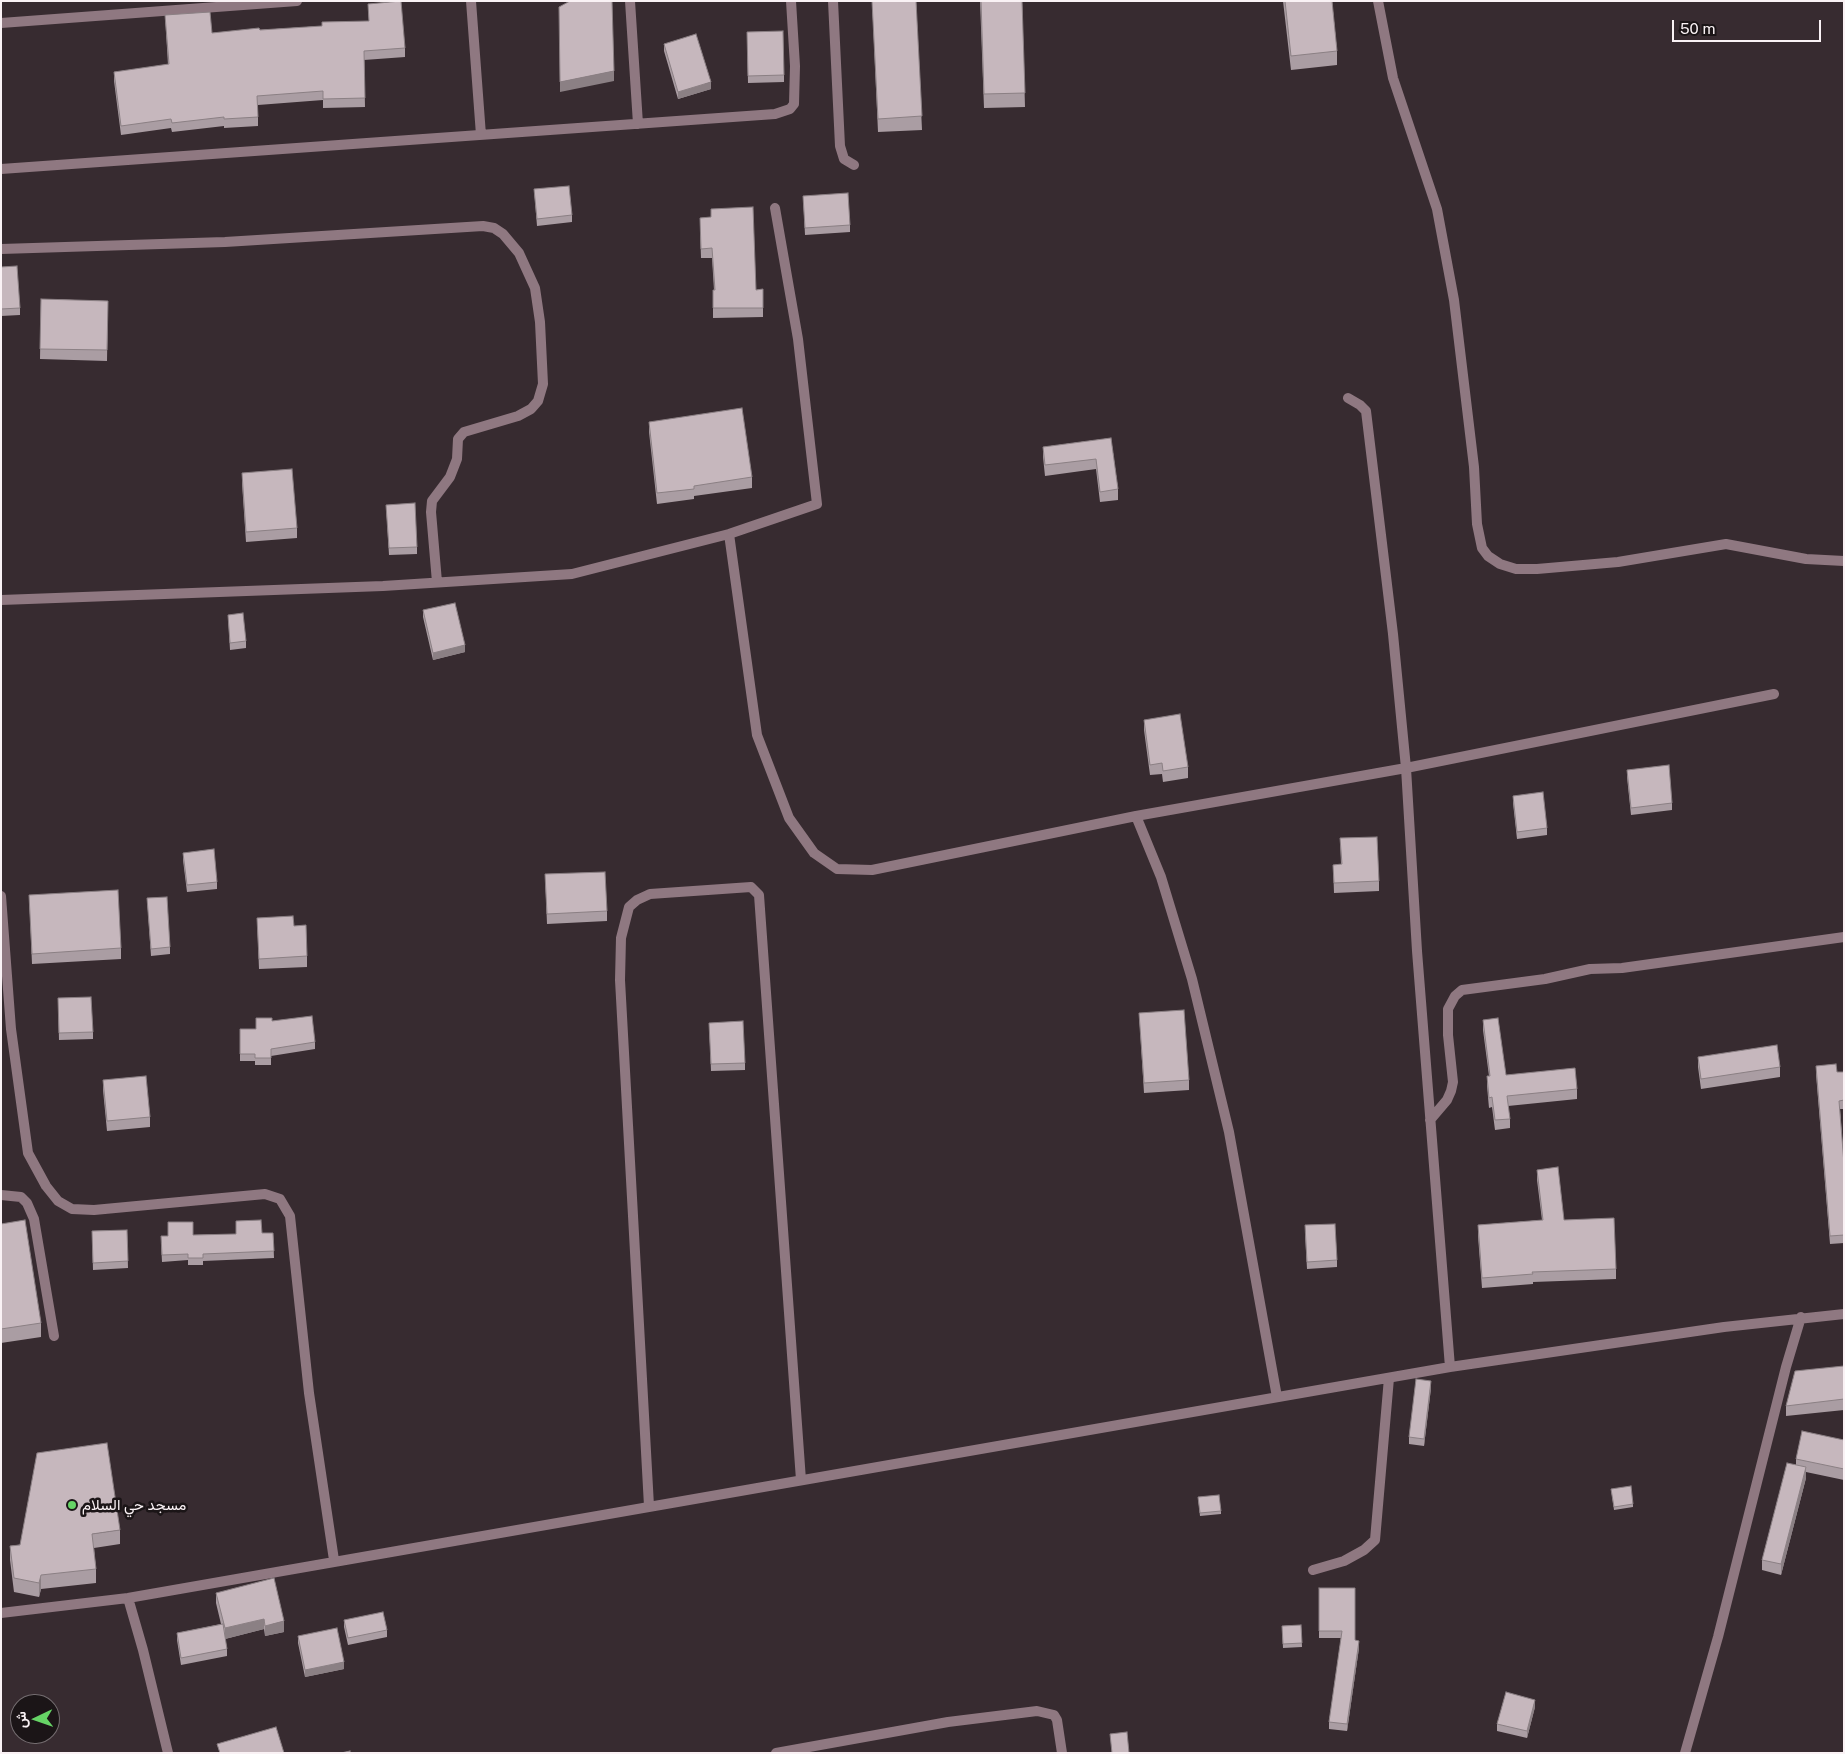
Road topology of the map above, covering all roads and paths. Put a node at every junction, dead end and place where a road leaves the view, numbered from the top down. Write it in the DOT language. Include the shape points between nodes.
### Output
graph roads {
  1 [pos="297,1"];
  2 [pos="471,1"];
  3 [pos="630,1"];
  4 [pos="791,1"];
  5 [pos="833,1"];
  6 [pos="1378,1"];
  7 [pos="1,23"];
  8 [pos="638,124"];
  9 [pos="481,135"];
  10 [pos="854,165"];
  11 [pos="1,170"];
  12 [pos="775,208"];
  13 [pos="1,249"];
  14 [pos="1348,398"];
  15 [pos="729,534"];
  16 [pos="1844,561"];
  17 [pos="437,582"];
  18 [pos="1,600"];
  19 [pos="1774,694"];
  20 [pos="1406,768"];
  21 [pos="1136,816"];
  22 [pos="1,896"];
  23 [pos="1844,937"];
  24 [pos="1430,1120"];
  25 [pos="1,1195"];
  26 [pos="1844,1314"];
  27 [pos="1801,1317"];
  28 [pos="54,1336"];
  29 [pos="1450,1368"];
  30 [pos="1389,1378"];
  31 [pos="1278,1397"];
  32 [pos="801,1480"];
  33 [pos="650,1506"];
  34 [pos="334,1560"];
  35 [pos="1313,1570"];
  36 [pos="128,1598"];
  37 [pos="1,1613"];
  38 [pos="168,1753"];
  39 [pos="776,1753"];
  40 [pos="1062,1753"];
  41 [pos="1685,1753"];
  1 -- 7 [label="street"];
  2 -- 9 [label="street"];
  3 -- 8 [label="street"];
  4 -- 8 [label="street" via="795,86 794,104 790,109 775,114"];
  5 -- 10 [label="street" via="840,146 844,159"];
  6 -- 16 [label="street" via="1392,78 1437,209 1454,300 1474,467 1477,524 1482,548 1488,556 1508,567 1537,569 1618,562 1726,544 1806,559"];
  8 -- 9 [label="street"];
  9 -- 11 [label="street"];
  12 -- 15 [label="street" via="798,339 818,504"];
  13 -- 17 [label="street" via="226,242 483,226 503,234 519,253 535,288 540,322 542,384 538,401 531,409 464,432 458,439 457,459 450,477 432,502"];
  14 -- 20 [label="street" via="1366,411"];
  15 -- 17 [label="street" via="572,574"];
  15 -- 21 [label="street" via="757,735 789,818 814,853 837,869 872,870"];
  17 -- 18 [label="street"];
  19 -- 20 [label="street"];
  20 -- 21 [label="street"];
  20 -- 24 [label="street"];
  21 -- 31 [label="street" via="1161,877 1194,989 1229,1132"];
  22 -- 34 [label="street" via="11,1029 28,1153 58,1201 72,1209 94,1210 265,1194 280,1199 290,1216 309,1393"];
  23 -- 24 [label="street" via="1462,990 1448,1009 1451,1091"];
  24 -- 29 [label="street"];
  25 -- 28 [label="street" via="21,1197 27,1202 34,1219"];
  26 -- 27 [label="street"];
  27 -- 29 [label="street"];
  27 -- 41 [label="street"];
  29 -- 30 [label="street"];
  30 -- 31 [label="street"];
  30 -- 35 [label="street" via="1375,1540 1344,1561"];
  31 -- 32 [label="street"];
  32 -- 33 [label="street"];
  32 -- 33 [label="street" via="759,895 751,887 650,894 629,907 621,938 620,980"];
  33 -- 34 [label="street"];
  34 -- 36 [label="street"];
  36 -- 37 [label="street"];
  36 -- 38 [label="street"];
  39 -- 40 [label="street" via="948,1722 1037,1711 1054,1715 1057,1720"];
}
